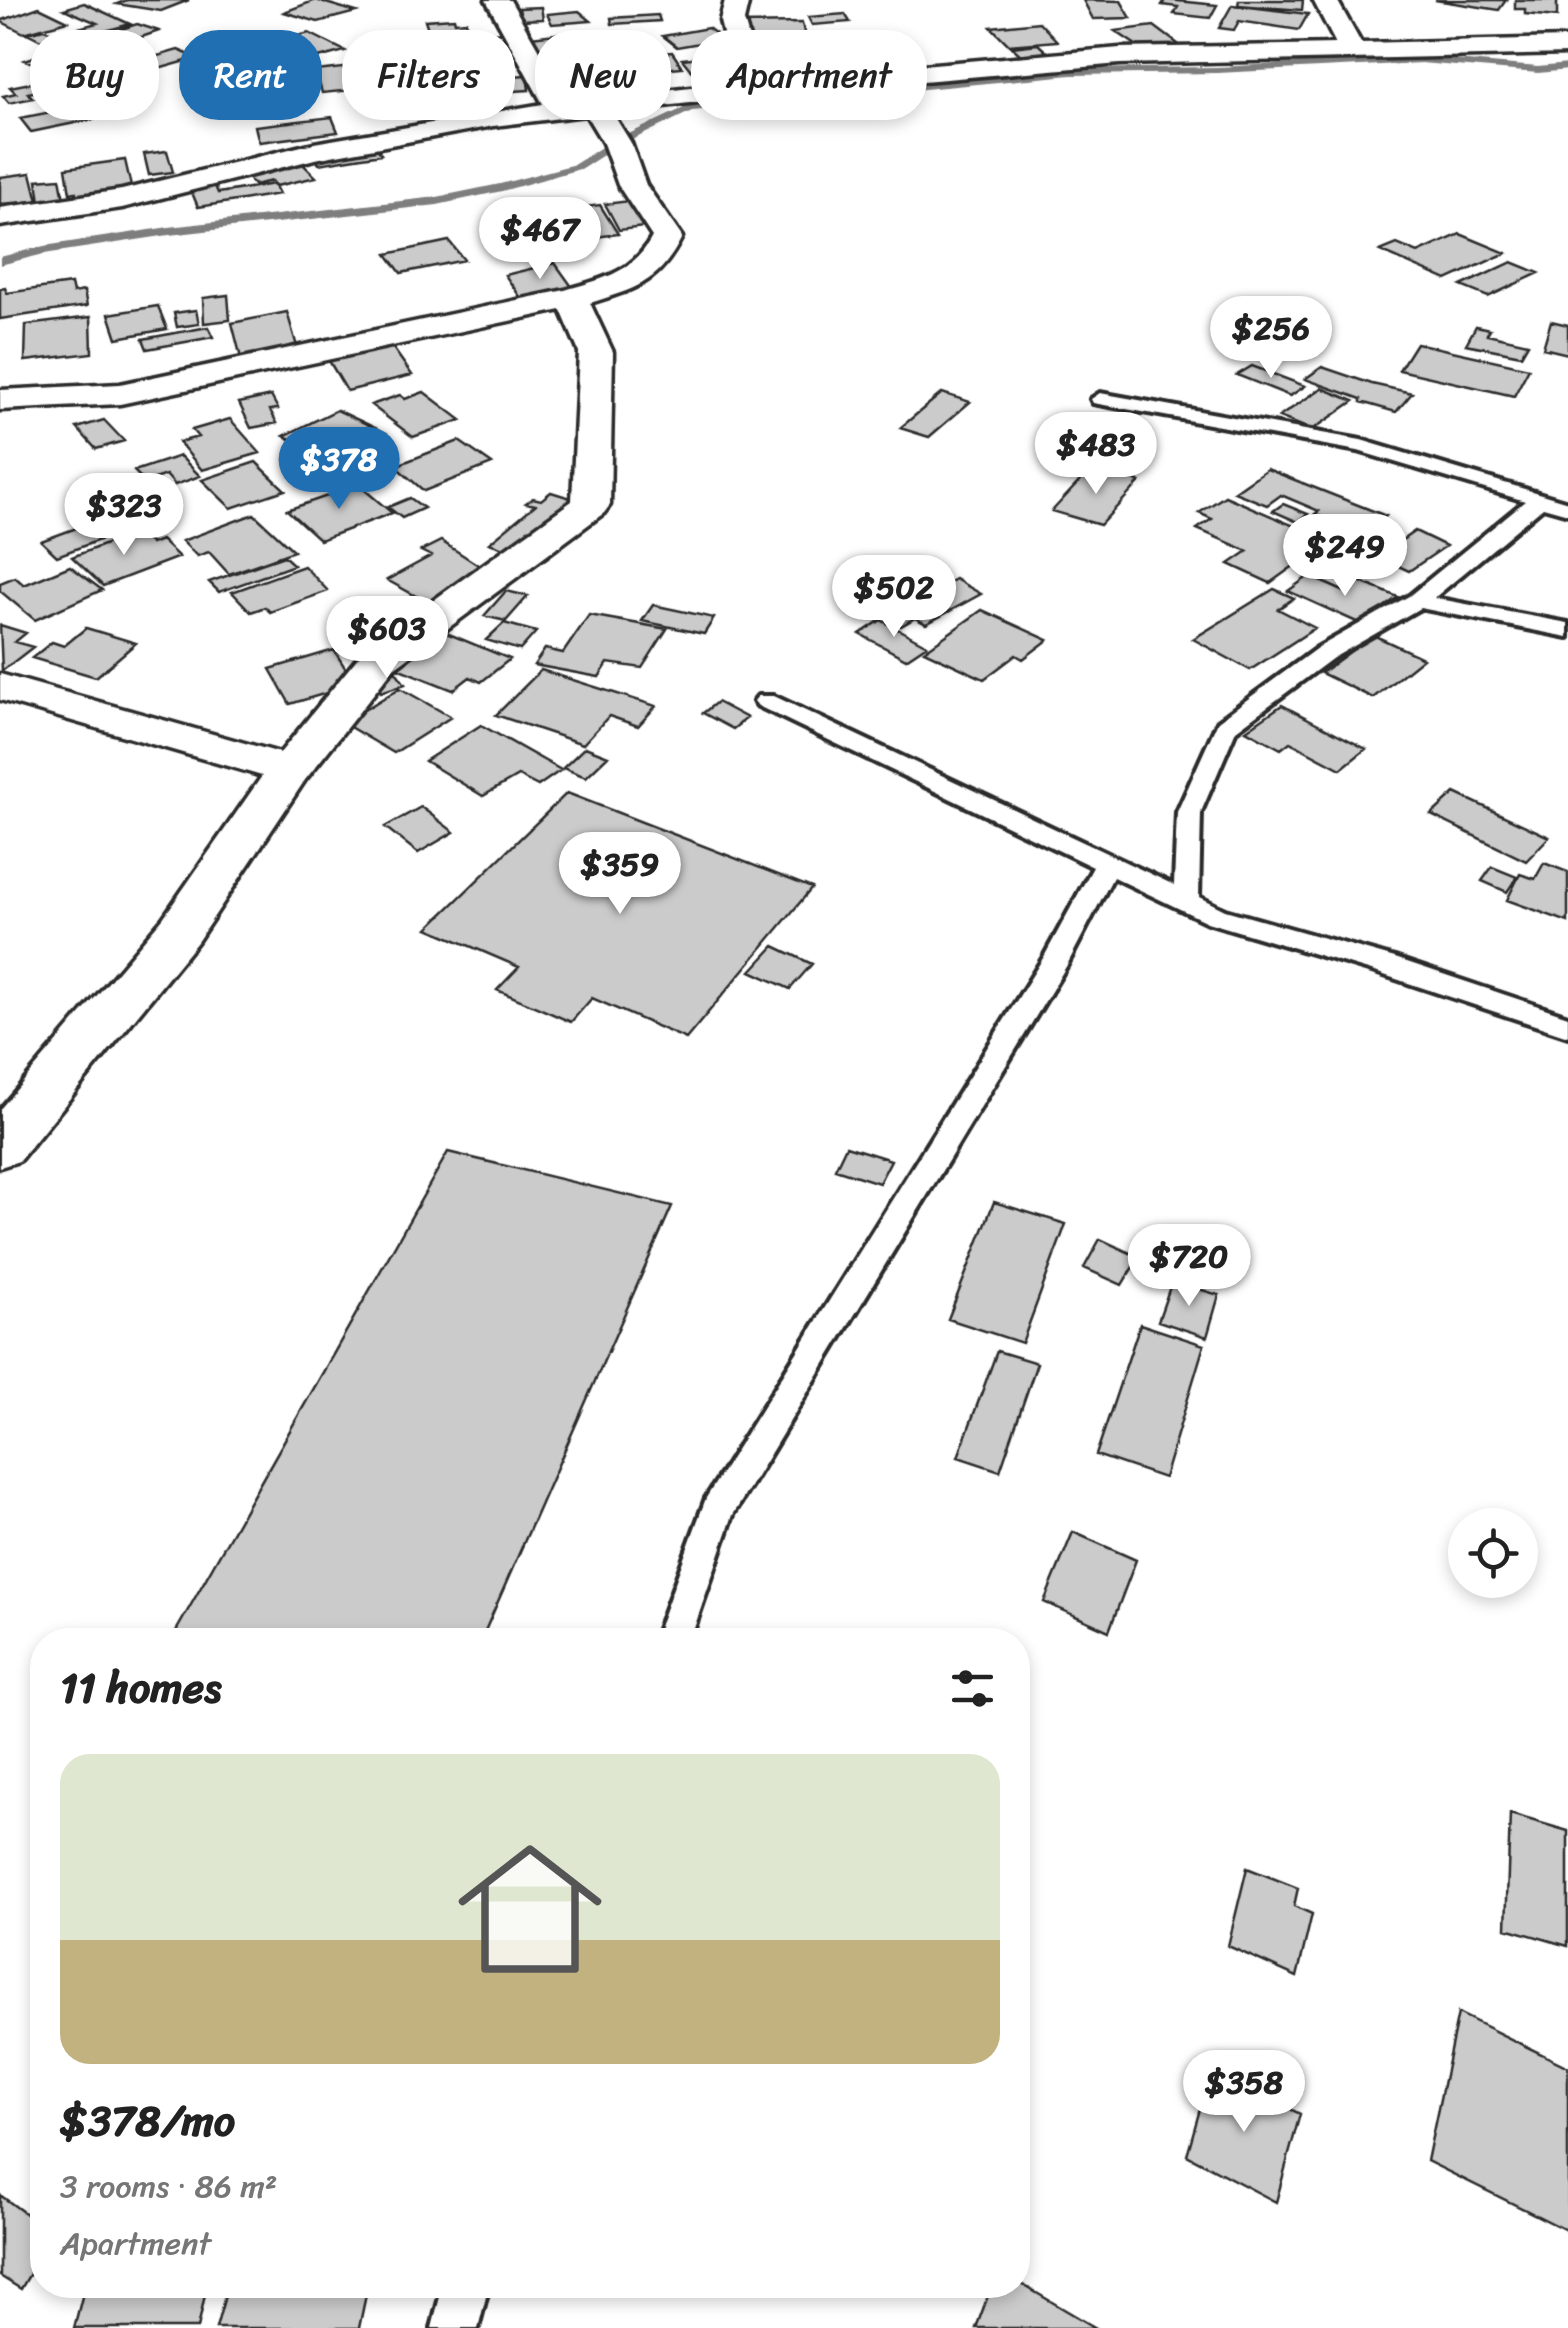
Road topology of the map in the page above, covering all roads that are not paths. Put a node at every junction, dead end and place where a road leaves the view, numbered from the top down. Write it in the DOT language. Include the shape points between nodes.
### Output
graph roads {
  1 [pos="498,0"];
  2 [pos="738,0"];
  3 [pos="1325,0"];
  4 [pos="734,30"];
  5 [pos="1568,46"];
  6 [pos="1352,49"];
  7 [pos="535,67"];
  8 [pos="927,73"];
  9 [pos="535,114"];
  10 [pos="604,120"];
  11 [pos="0,217"];
  12 [pos="572,298"];
  13 [pos="1100,399"];
  14 [pos="0,400"];
  15 [pos="1540,499"];
  16 [pos="1568,508"];
  17 [pos="1417,601"];
  18 [pos="1568,630"];
  19 [pos="0,687"];
  20 [pos="766,701"];
  21 [pos="288,770"];
  22 [pos="1108,863"];
  23 [pos="1186,903"];
  24 [pos="1568,1026"];
  25 [pos="0,1146"];
  26 [pos="676,1628"];
  27 [pos="463,2298"];
  28 [pos="455,2328"];
  1 -- 7 [label="street"];
  2 -- 4 [label="street"];
  3 -- 6 [label="street"];
  5 -- 6 [label="street"];
  6 -- 8 [label="street" via="1120,56"];
  9 -- 11 [label="street" via="375,139 122,199"];
  10 -- 12 [label="street" via="632,185 667,237 632,280"];
  12 -- 14 [label="street" via="120,394"];
  12 -- 21 [label="street" via="596,352 590,505 379,659"];
  13 -- 15 [label="lane" via="1362,446"];
  15 -- 16 [label="lane"];
  15 -- 17 [label="lane"];
  17 -- 18 [label="lane"];
  17 -- 23 [label="lane" via="1324,654 1226,726 1188,812"];
  19 -- 21 [label="street"];
  20 -- 22 [label="lane"];
  21 -- 25 [label="street" via="180,930"];
  22 -- 23 [label="lane"];
  22 -- 26 [label="lane" via="1057,958 718,1509"];
  23 -- 24 [label="lane"];
  27 -- 28 [label="lane"];
}
